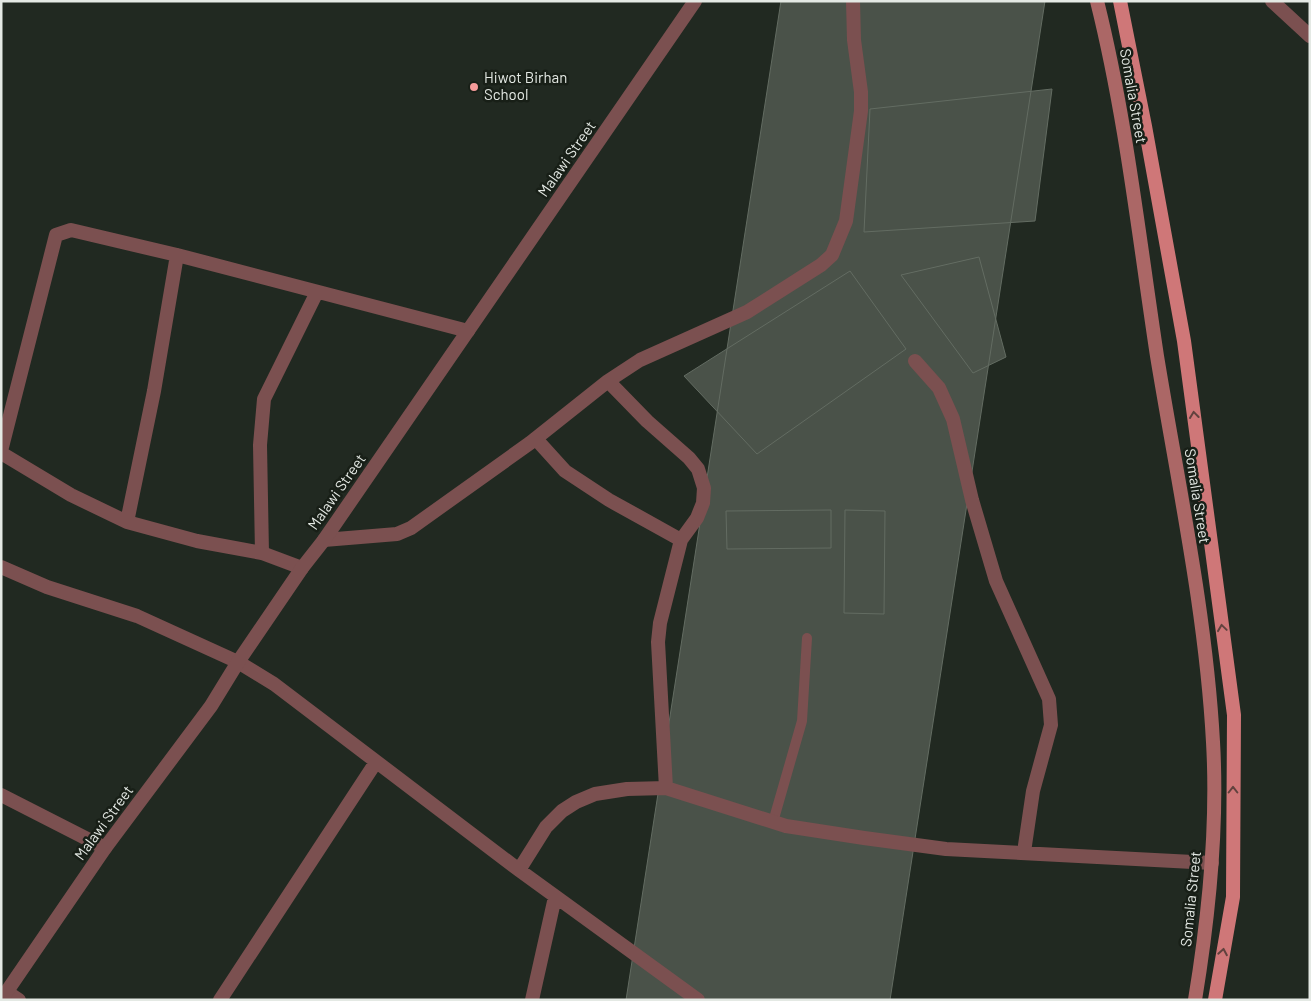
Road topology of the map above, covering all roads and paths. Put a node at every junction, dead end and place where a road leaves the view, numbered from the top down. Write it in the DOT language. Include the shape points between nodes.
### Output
graph roads {
  1 [pos="695,1"];
  2 [pos="853,1"];
  3 [pos="1097,1"];
  4 [pos="1120,1"];
  5 [pos="1272,1"];
  6 [pos="1310,36"];
  7 [pos="177,255"];
  8 [pos="316,292"];
  9 [pos="468,331"];
  10 [pos="915,361"];
  11 [pos="608,381"];
  12 [pos="536,439"];
  13 [pos="1,452"];
  14 [pos="127,522"];
  15 [pos="324,540"];
  16 [pos="681,540"];
  17 [pos="262,553"];
  18 [pos="1,567"];
  19 [pos="302,568"];
  20 [pos="807,638"];
  21 [pos="238,662"];
  22 [pos="376,762"];
  23 [pos="666,788"];
  24 [pos="1,795"];
  25 [pos="773,822"];
  26 [pos="105,848"];
  27 [pos="1024,852"];
  28 [pos="1212,863"];
  29 [pos="519,870"];
  30 [pos="555,896"];
  31 [pos="4,996"];
  32 [pos="19,1000"];
  33 [pos="220,1000"];
  34 [pos="532,1000"];
  35 [pos="698,1000"];
  36 [pos="1195,1000"];
  37 [pos="1215,1000"];
  1 -- 9 [label="street, Malawi Street"];
  2 -- 11 [label="street" via="861,111 846,221 832,255 747,312 640,360"];
  3 -- 28 [label="main road, Somalia Street" via="1116,90 1204,642 1213,743"];
  37 -- 4 [label="main road, one-way" via="1232,897 1234,715 1184,341"];
  5 -- 6 [label="street"];
  7 -- 8 [label="street"];
  7 -- 13 [label="street" via="71,230 56,235"];
  7 -- 14 [label="street"];
  8 -- 9 [label="street"];
  8 -- 17 [label="street" via="264,399 260,444"];
  9 -- 15 [label="street, Malawi Street"];
  10 -- 27 [label="street" via="939,388 953,419 996,581 1049,699 1051,725 1033,791"];
  11 -- 12 [label="street"];
  11 -- 16 [label="street" via="647,422 689,458 702,477 704,488 697,518"];
  12 -- 15 [label="street" via="410,528 397,534"];
  12 -- 16 [label="street" via="565,471 608,500"];
  13 -- 14 [label="street" via="71,495"];
  14 -- 17 [label="street" via="197,541"];
  15 -- 19 [label="street, Malawi Street"];
  16 -- 23 [label="street" via="658,642"];
  17 -- 19 [label="street"];
  18 -- 21 [label="street" via="47,587 137,616"];
  19 -- 21 [label="street, Malawi Street"];
  20 -- 25 [label="lane" via="802,721"];
  21 -- 22 [label="street" via="274,684"];
  21 -- 26 [label="street, Malawi Street" via="211,706"];
  22 -- 29 [label="street"];
  22 -- 33 [label="street"];
  23 -- 25 [label="street"];
  23 -- 29 [label="street" via="627,789 595,794 576,802 546,827"];
  24 -- 26 [label="street"];
  25 -- 27 [label="street" via="833,834 946,848"];
  26 -- 31 [label="street, Malawi Street"];
  27 -- 28 [label="street"];
  28 -- 36 [label="main road, Somalia Street"];
  29 -- 30 [label="street"];
  30 -- 34 [label="street"];
  30 -- 35 [label="street"];
  31 -- 32 [label="street"];
}
